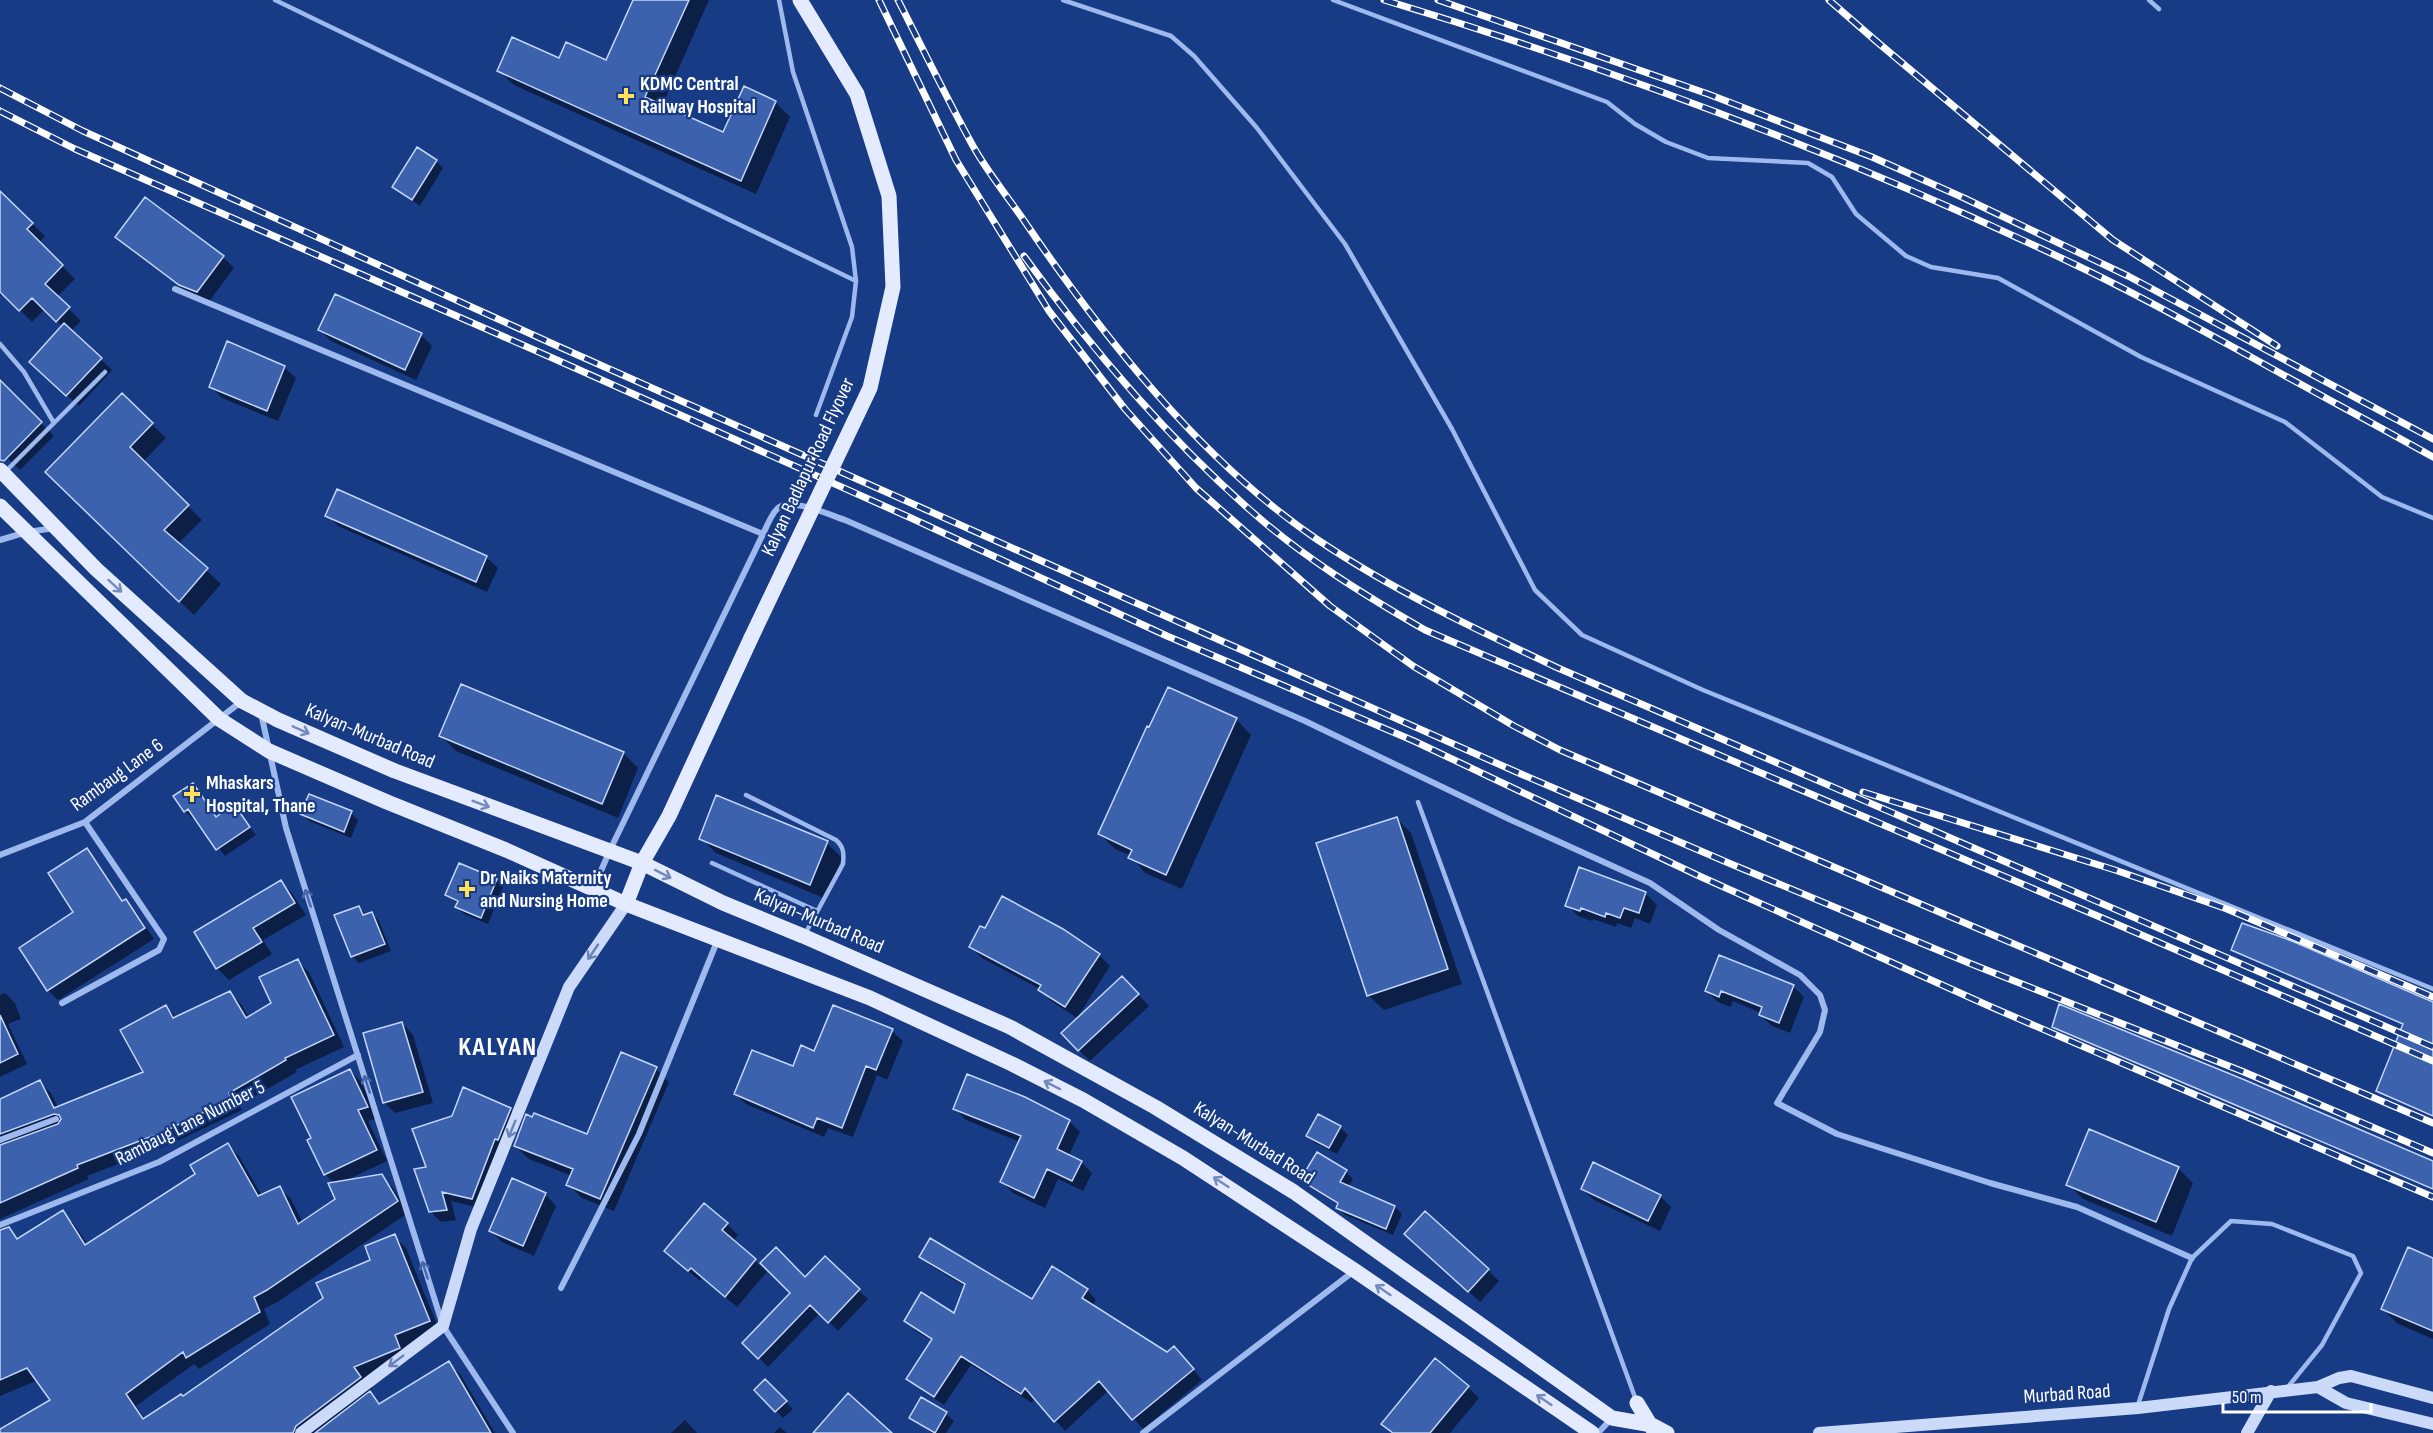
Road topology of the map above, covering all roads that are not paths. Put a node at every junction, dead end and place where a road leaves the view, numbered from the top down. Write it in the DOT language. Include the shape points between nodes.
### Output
graph roads {
  1 [pos="274,0"];
  2 [pos="779,0"];
  3 [pos="800,0"];
  4 [pos="1334,0"];
  5 [pos="2149,0"];
  6 [pos="1065,1"];
  7 [pos="2159,9"];
  8 [pos="856,281"];
  9 [pos="175,289"];
  10 [pos="0,344"];
  11 [pos="105,372"];
  12 [pos="816,415"];
  13 [pos="54,423"];
  14 [pos="2,472"];
  15 [pos="0,506"];
  16 [pos="2433,518"];
  17 [pos="55,528"];
  18 [pos="27,532"];
  19 [pos="763,534"];
  20 [pos="0,540"];
  21 [pos="96,568"];
  22 [pos="77,580"];
  23 [pos="242,701"];
  24 [pos="261,711"];
  25 [pos="219,719"];
  26 [pos="269,751"];
  27 [pos="746,795"];
  28 [pos="1418,802"];
  29 [pos="85,822"];
  30 [pos="609,850"];
  31 [pos="0,855"];
  32 [pos="642,863"];
  33 [pos="712,863"];
  34 [pos="593,888"];
  35 [pos="626,904"];
  36 [pos="817,911"];
  37 [pos="803,936"];
  38 [pos="718,939"];
  39 [pos="2433,989"];
  40 [pos="62,1003"];
  41 [pos="358,1055"];
  42 [pos="56,1119"];
  43 [pos="0,1140"];
  44 [pos="0,1225"];
  45 [pos="2193,1258"];
  46 [pos="1354,1270"];
  47 [pos="561,1288"];
  48 [pos="443,1326"];
  49 [pos="2318,1386"];
  50 [pos="2286,1389"];
  51 [pos="2271,1391"];
  52 [pos="2433,1398"];
  53 [pos="1637,1403"];
  54 [pos="2138,1408"];
  55 [pos="1612,1418"];
  56 [pos="2433,1424"];
  57 [pos="1631,1427"];
  58 [pos="1654,1429"];
  59 [pos="300,1433"];
  60 [pos="513,1433"];
  61 [pos="1143,1433"];
  62 [pos="1592,1433"];
  63 [pos="1598,1433"];
  64 [pos="1667,1433"];
  65 [pos="1819,1433"];
  66 [pos="2247,1433"];
  1 -- 8 [label="lane"];
  2 -- 8 [label="lane" via="793,72 852,248"];
  3 -- 32 [label="main road, Kalyan Badlapur Road Flyover, bridge" via="857,94 889,196 893,287 870,388 669,816"];
  4 -- 16 [label="lane" via="1607,102 1666,142 1708,158 1808,163 1832,177 1856,214 1906,256 1931,267 1998,278 2141,357 2285,422 2382,497"];
  5 -- 7 [label="lane"];
  6 -- 39 [label="lane" via="1171,36 1194,56 1257,128 1344,244 1452,429 1535,590 1582,635 1703,690"];
  8 -- 12 [label="lane" via="852,317"];
  9 -- 19 [label="street"];
  10 -- 13 [label="lane" via="24,372"];
  11 -- 13 [label="lane"];
  13 -- 14 [label="lane"];
  14 -- 17 [label="main road, Kalyan-Murbad Road"];
  15 -- 18 [label="main road"];
  17 -- 18 [label="street"];
  17 -- 21 [label="main road, Kalyan-Murbad Road"];
  18 -- 20 [label="street"];
  18 -- 22 [label="main road"];
  19 -- 30 [label="street"];
  19 -- 45 [label="street" via="777,508 785,504 845,520 1305,721 1650,883 1719,930 1800,975 1820,995 1825,1010 1820,1032 1777,1103 1837,1134 2077,1207"];
  21 -- 22 [label="main road"];
  21 -- 23 [label="main road, Kalyan-Murbad Road, one-way"];
  22 -- 25 [label="main road"];
  23 -- 24 [label="main road, Kalyan-Murbad Road"];
  23 -- 25 [label="street, Rambaug Lane 6"];
  24 -- 26 [label="street"];
  24 -- 30 [label="main road, Kalyan-Murbad Road, one-way" via="395,771"];
  25 -- 26 [label="main road"];
  25 -- 29 [label="street, Rambaug Lane 6"];
  26 -- 34 [label="main road"];
  41 -- 26 [label="street, one-way" via="286,828"];
  27 -- 36 [label="lane" via="840,844 843,864"];
  28 -- 53 [label="lane"];
  29 -- 31 [label="street, Rambaug Lane 6"];
  29 -- 40 [label="street" via="164,939 159,950"];
  30 -- 32 [label="main road, Kalyan-Murbad Road"];
  30 -- 34 [label="street"];
  32 -- 35 [label="main road, Kalyan Badlapur Road Flyover"];
  32 -- 37 [label="main road, Kalyan-Murbad Road, one-way"];
  33 -- 36 [label="lane"];
  34 -- 35 [label="main road"];
  35 -- 38 [label="main road"];
  35 -- 48 [label="street, one-way" via="569,987 471,1229"];
  36 -- 37 [label="lane"];
  37 -- 55 [label="main road, Kalyan-Murbad Road" via="1010,1027 1155,1107 1294,1192"];
  46 -- 38 [label="main road, one-way" via="1183,1158 1063,1090 870,998"];
  38 -- 47 [label="street" via="639,1134"];
  41 -- 44 [label="street, Rambaug Lane Number 5" via="159,1162"];
  48 -- 41 [label="street, one-way"];
  42 -- 43 [label="street"];
  45 -- 50 [label="lane" via="2231,1221 2272,1224 2353,1256 2361,1274 2322,1345"];
  45 -- 54 [label="lane" via="2169,1309"];
  46 -- 61 [label="street"];
  62 -- 46 [label="main road, one-way"];
  48 -- 59 [label="street, one-way"];
  48 -- 60 [label="street"];
  49 -- 50 [label="street, Murbad Road"];
  49 -- 52 [label="street, Murbad Road" via="2351,1376"];
  49 -- 56 [label="street" via="2346,1403"];
  50 -- 51 [label="street, Murbad Road"];
  51 -- 54 [label="street, Murbad Road"];
  51 -- 66 [label="street"];
  53 -- 57 [label="main road"];
  53 -- 58 [label="main road, Kalyan-Murbad Road"];
  54 -- 65 [label="street, Murbad Road"];
  55 -- 57 [label="main road, Kalyan-Murbad Road"];
  55 -- 63 [label="street"];
  57 -- 58 [label="main road, Kalyan-Murbad Road"];
  58 -- 64 [label="main road, Kalyan-Murbad Road"];
}
